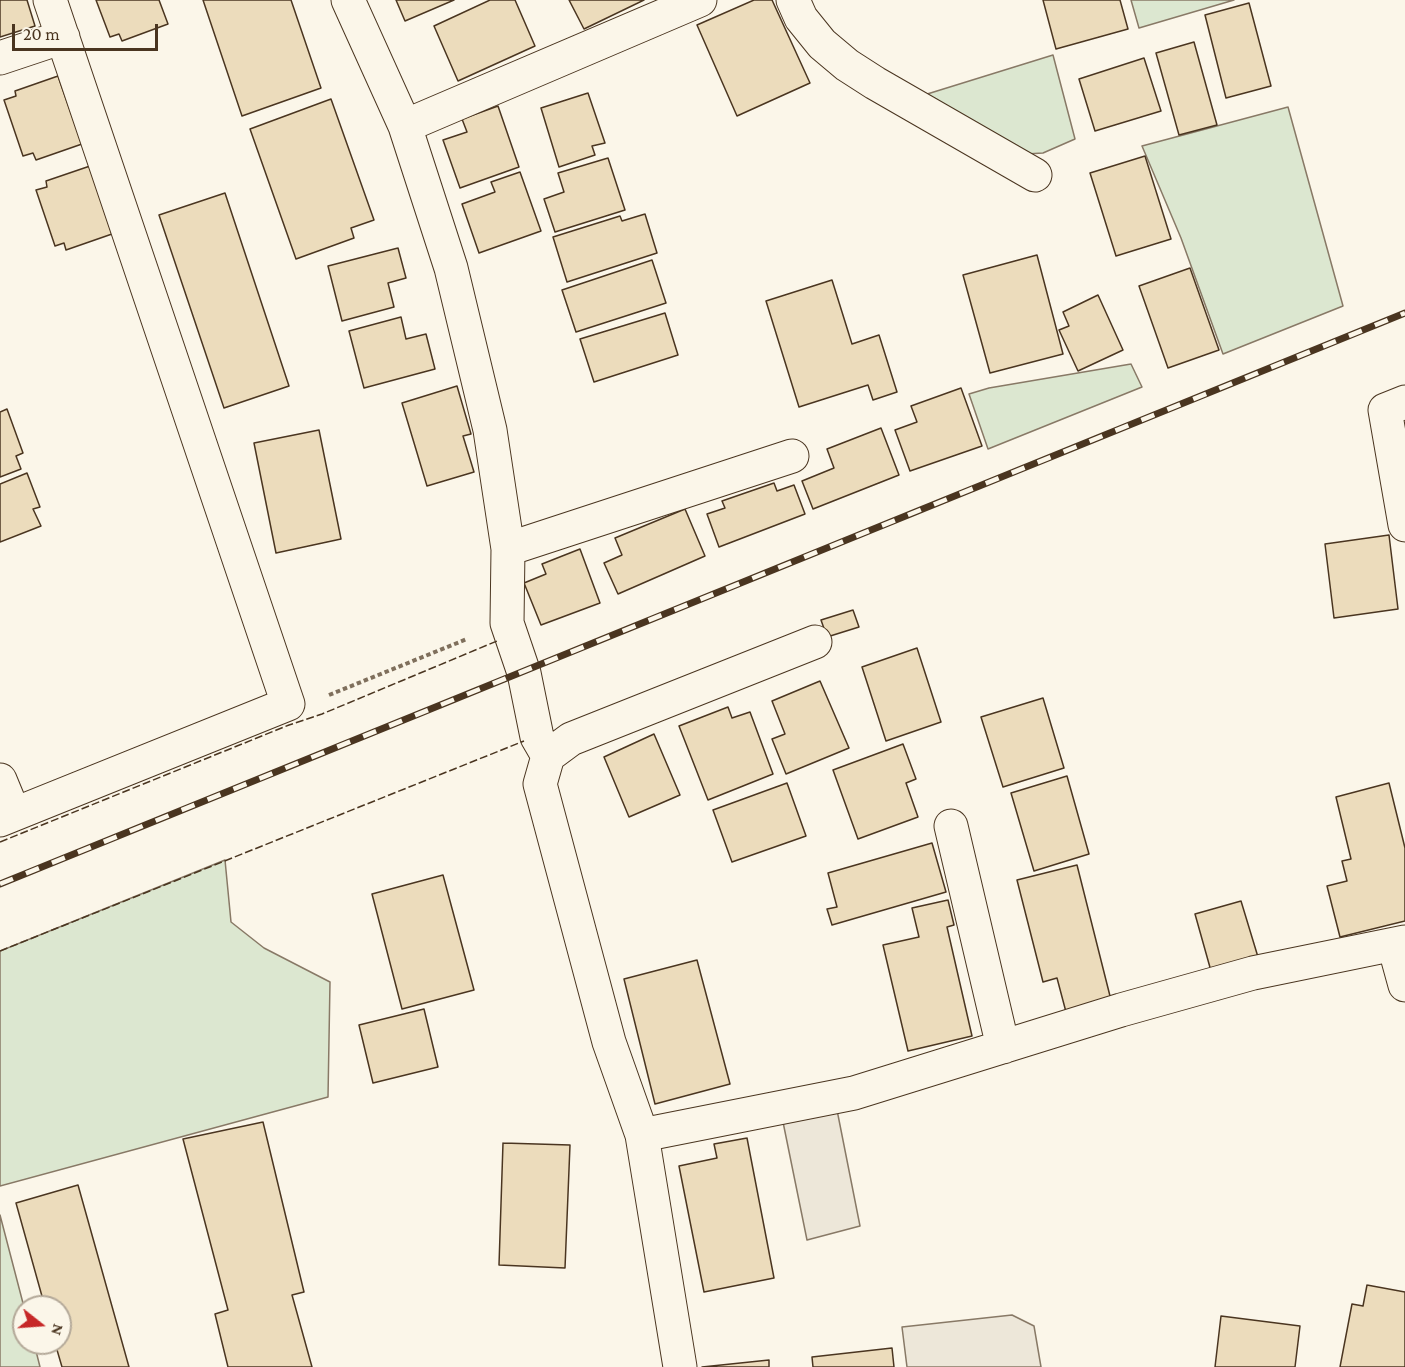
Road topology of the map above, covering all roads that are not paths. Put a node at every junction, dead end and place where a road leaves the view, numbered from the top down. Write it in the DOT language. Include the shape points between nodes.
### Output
graph roads {
  1 [pos="50,0"];
  2 [pos="348,0"];
  3 [pos="699,0"];
  4 [pos="793,0"];
  5 [pos="63,37"];
  6 [pos="0,58"];
  7 [pos="405,126"];
  8 [pos="1035,175"];
  9 [pos="1405,402"];
  10 [pos="792,456"];
  11 [pos="1405,525"];
  12 [pos="508,549"];
  13 [pos="815,642"];
  14 [pos="548,756"];
  15 [pos="0,780"];
  16 [pos="7,817"];
  17 [pos="951,826"];
  18 [pos="1399,944"];
  19 [pos="1405,985"];
  20 [pos="1003,1047"];
  21 [pos="642,1135"];
  22 [pos="680,1367"];
  1 -- 5 [label="street"];
  2 -- 7 [label="street"];
  3 -- 7 [label="street"];
  4 -- 8 [label="street" via="801,18 822,44 848,64"];
  5 -- 6 [label="street"];
  5 -- 16 [label="street" via="288,704"];
  7 -- 12 [label="street" via="451,268 490,430"];
  9 -- 11 [label="street" via="1385,410"];
  10 -- 12 [label="street"];
  12 -- 14 [label="street" via="507,623 524,673 537,737"];
  13 -- 14 [label="street" via="571,739"];
  14 -- 21 [label="street" via="540,784 609,1042"];
  15 -- 16 [label="street"];
  17 -- 20 [label="street"];
  18 -- 19 [label="street"];
  18 -- 20 [label="street" via="1253,973"];
  20 -- 21 [label="street" via="854,1093"];
  21 -- 22 [label="street"];
}
